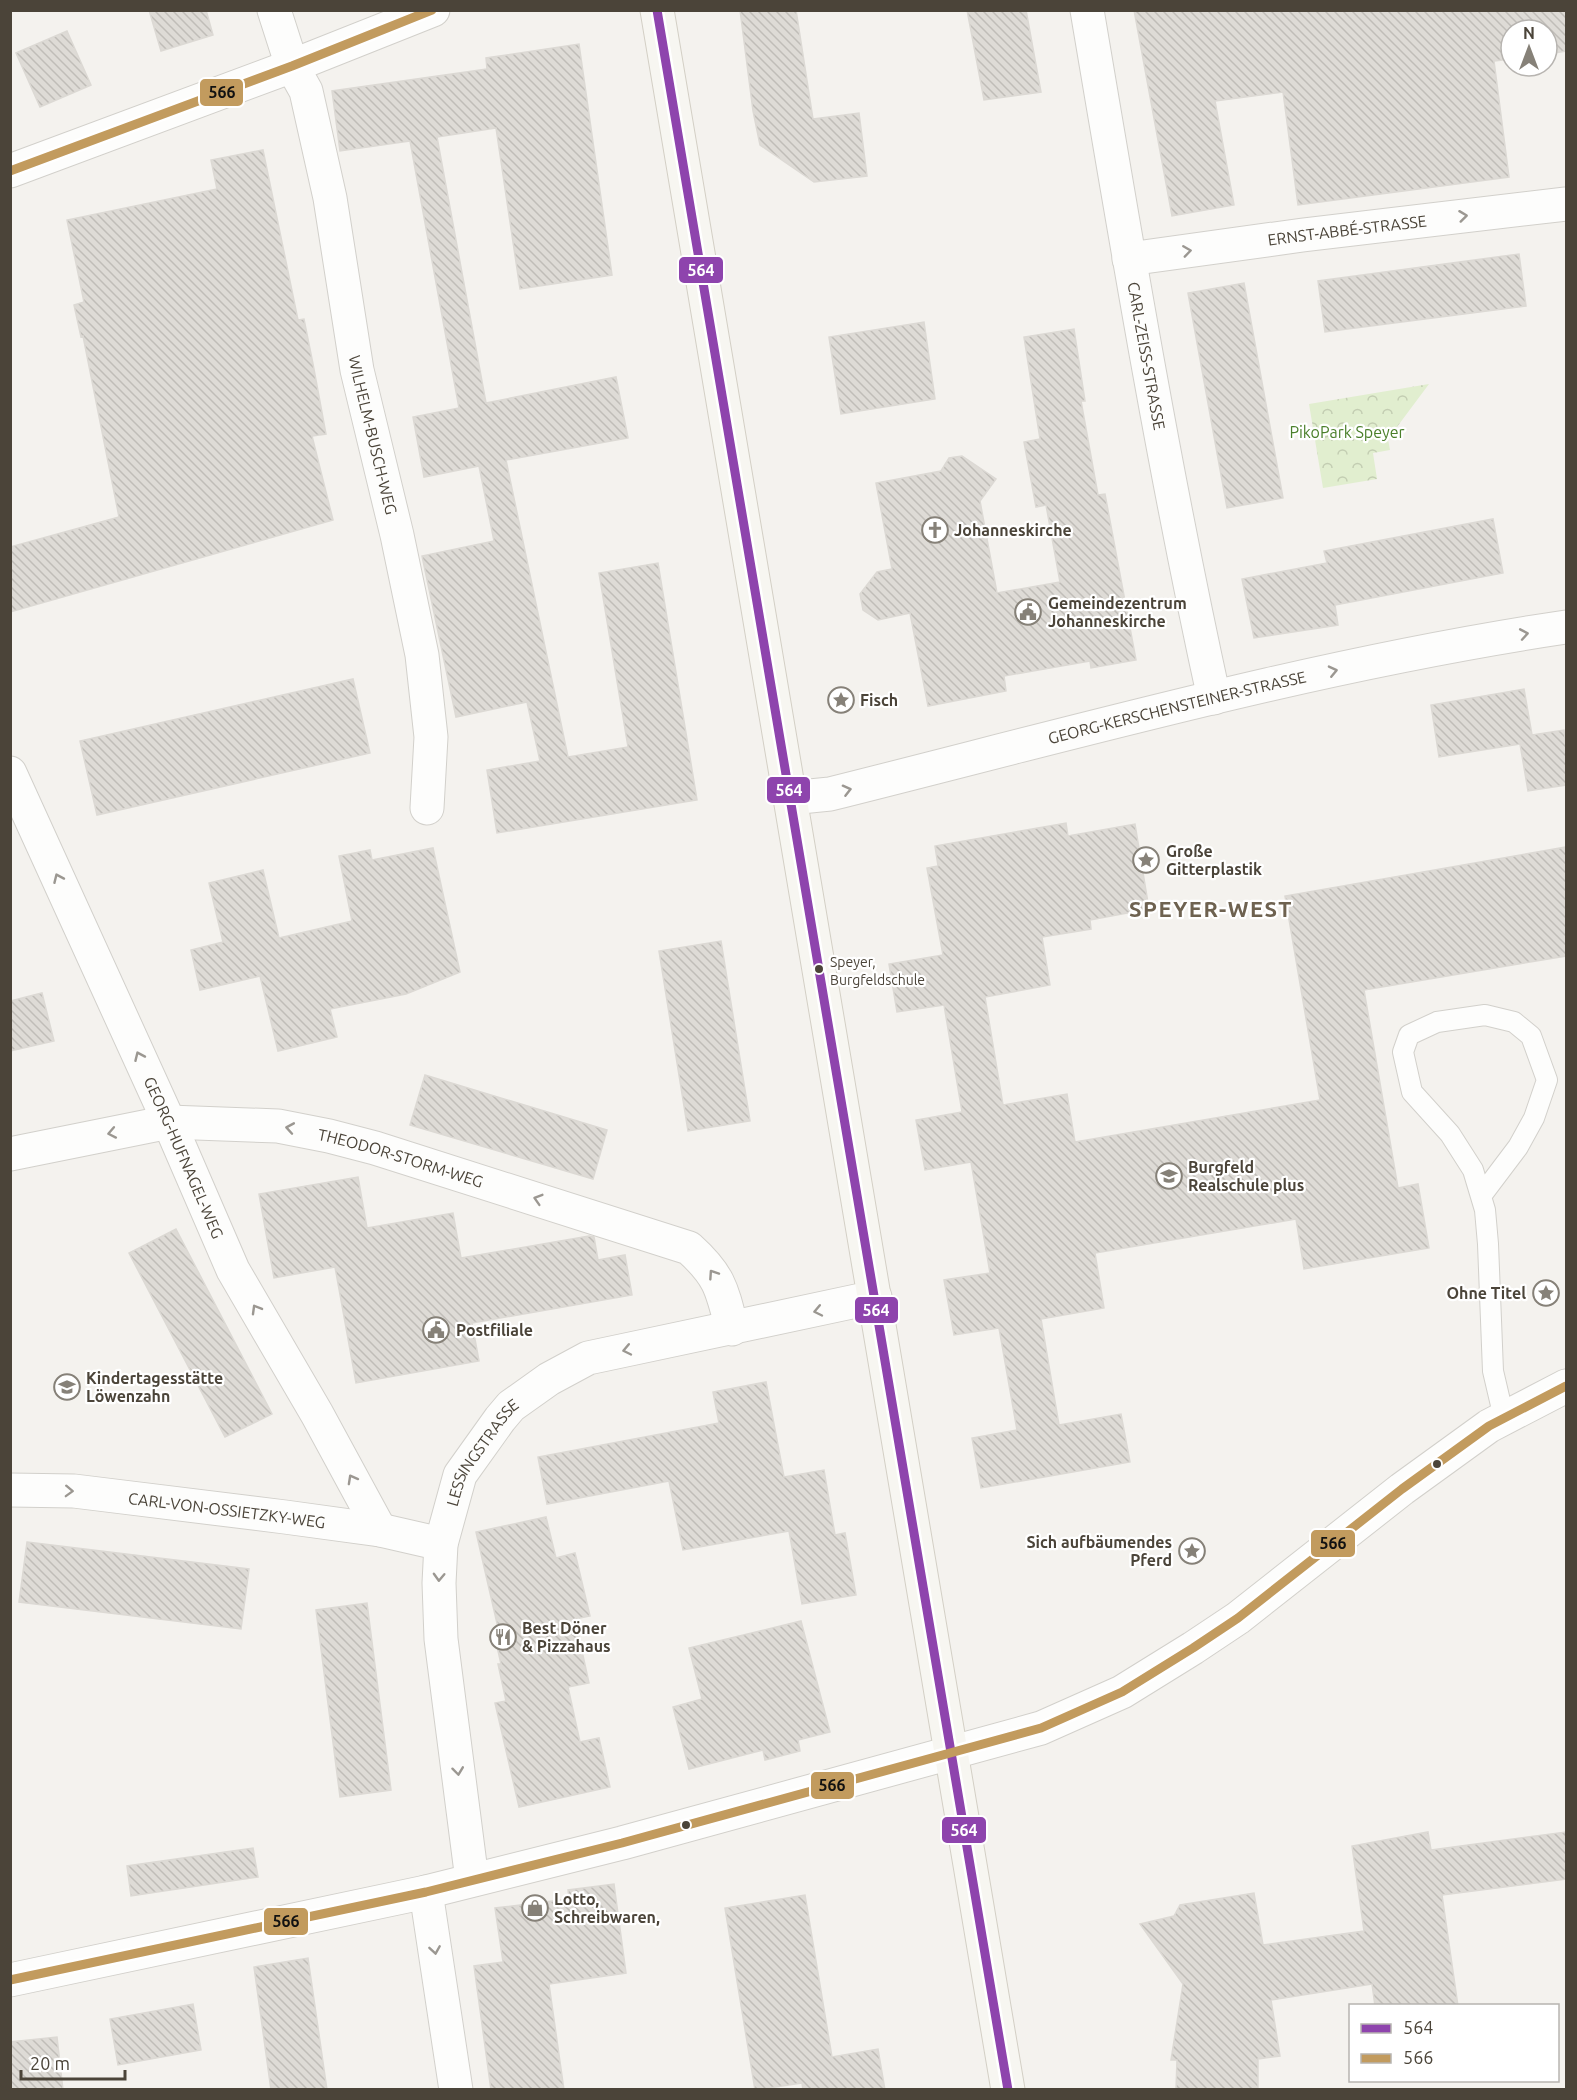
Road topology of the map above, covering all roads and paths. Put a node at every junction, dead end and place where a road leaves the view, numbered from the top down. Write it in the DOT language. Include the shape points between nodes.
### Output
graph roads {
  1 [pos="274,10"];
  2 [pos="433,10"];
  3 [pos="657,10"];
  4 [pos="1087,10"];
  5 [pos="292,66"];
  6 [pos="10,171"];
  7 [pos="1566,204"];
  8 [pos="1129,259"];
  9 [pos="1566,627"];
  10 [pos="1214,698"];
  11 [pos="10,773"];
  12 [pos="789,798"];
  13 [pos="427,808"];
  14 [pos="169,1122"];
  15 [pos="10,1154"];
  16 [pos="1481,1196"];
  17 [pos="874,1298"];
  18 [pos="732,1329"];
  19 [pos="1566,1386"];
  20 [pos="1504,1418"];
  21 [pos="10,1490"];
  22 [pos="380,1530"];
  23 [pos="441,1544"];
  24 [pos="951,1751"];
  25 [pos="472,1880"];
  26 [pos="426,1892"];
  27 [pos="10,1980"];
  28 [pos="456,2090"];
  29 [pos="1008,2090"];
  1 -- 5 [label="street, WILHELM-BUSCH-WEG"];
  2 -- 5 [label="street"];
  3 -- 12 [label="main road"];
  4 -- 8 [label="street, CARL-ZEISS-STRASSE"];
  5 -- 6 [label="street"];
  5 -- 13 [label="street, WILHELM-BUSCH-WEG" via="306,91 330,198 357,370 422,655 431,737"];
  8 -- 7 [label="street, ERNST-ABBÉ-STRASSE, one-way"];
  8 -- 10 [label="street, CARL-ZEISS-STRASSE" via="1183,557"];
  10 -- 9 [label="street, GEORG-KERSCHENSTEINER-STRASSE, one-way" via="1382,660"];
  12 -- 10 [label="street, GEORG-KERSCHENSTEINER-STRASSE, one-way" via="830,794"];
  14 -- 11 [label="street, GEORG-HUFNAGEL-WEG, one-way"];
  12 -- 17 [label="main road"];
  14 -- 15 [label="street, THEODOR-STORM-WEG, one-way"];
  18 -- 14 [label="street, THEODOR-STORM-WEG, one-way" via="718,1281 689,1248 329,1136 278,1126"];
  22 -- 14 [label="street, GEORG-HUFNAGEL-WEG, one-way" via="233,1270"];
  16 -- 16 [label="lane" via="1473,1170 1450,1134 1412,1092 1403,1052 1409,1035 1437,1022 1485,1015 1514,1022 1531,1036 1547,1080 1534,1118 1518,1147"];
  16 -- 20 [label="lane" via="1488,1244 1493,1371"];
  17 -- 18 [label="street, LESSINGSTRASSE, one-way"];
  17 -- 24 [label="main road"];
  18 -- 23 [label="street, LESSINGSTRASSE, one-way" via="588,1358 511,1406 460,1475"];
  19 -- 20 [label="street"];
  20 -- 24 [label="street" via="1401,1490 1238,1618 1122,1692 1041,1728"];
  21 -- 22 [label="street, CARL-VON-OSSIETZKY-WEG, one-way" via="74,1491"];
  22 -- 23 [label="street, CARL-VON-OSSIETZKY-WEG"];
  23 -- 25 [label="street, LESSINGSTRASSE, one-way" via="441,1639"];
  24 -- 25 [label="street" via="622,1843"];
  24 -- 29 [label="main road"];
  25 -- 26 [label="street"];
  26 -- 27 [label="street"];
  26 -- 28 [label="street, one-way"];
}
